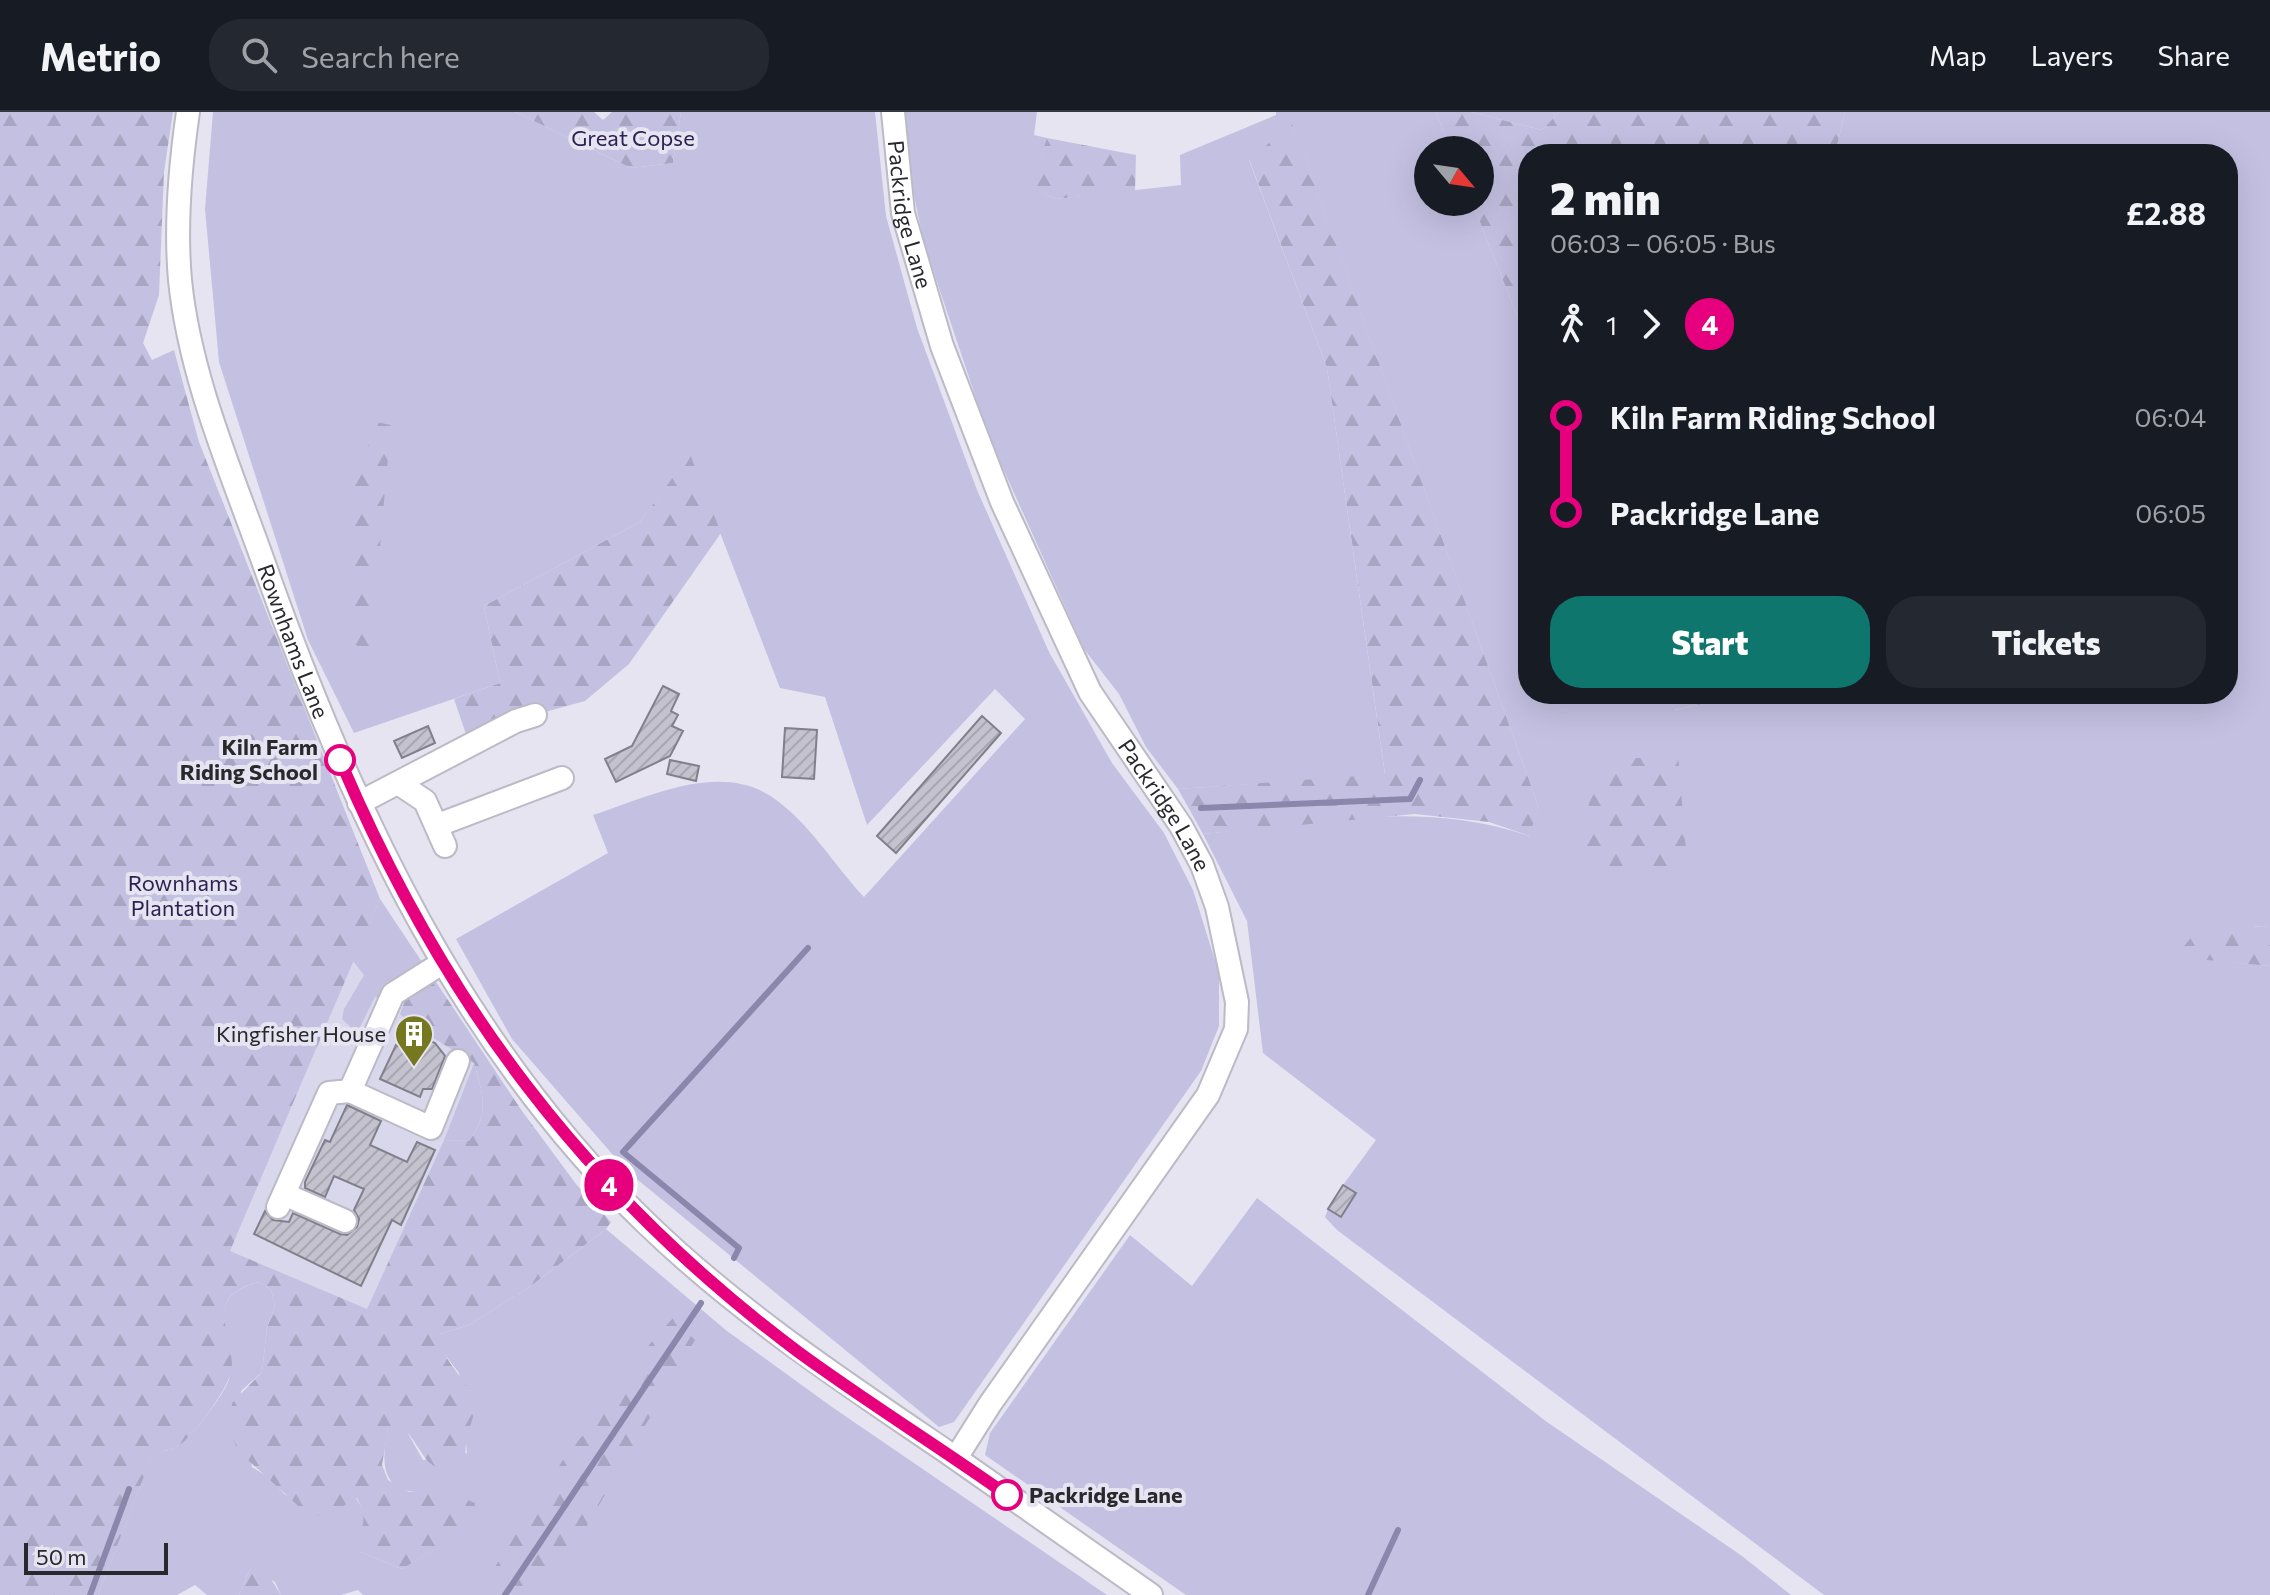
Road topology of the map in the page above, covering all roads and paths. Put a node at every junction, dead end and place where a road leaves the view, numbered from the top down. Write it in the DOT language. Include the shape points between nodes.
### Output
graph roads {
  1 [pos="188,112"];
  2 [pos="893,112"];
  3 [pos="535,715"];
  4 [pos="562,778"];
  5 [pos="398,783"];
  6 [pos="359,803"];
  7 [pos="438,825"];
  8 [pos="445,846"];
  9 [pos="442,963"];
  10 [pos="458,1061"];
  11 [pos="350,1091"];
  12 [pos="345,1221"];
  13 [pos="956,1458"];
  14 [pos="1151,1595"];
  1 -- 6 [label="street, Rownhams Lane" via="178,247 193,348 312,695"];
  2 -- 13 [label="street, Packridge Lane" via="903,213 921,285 986,459 1090,692 1202,865 1217,907 1237,1002 1236,1029 1208,1095"];
  3 -- 5 [label="street"];
  4 -- 7 [label="street"];
  5 -- 6 [label="street"];
  5 -- 7 [label="street" via="425,801"];
  6 -- 9 [label="street, Rownhams Lane"];
  7 -- 8 [label="street"];
  9 -- 11 [label="street" via="393,994"];
  9 -- 13 [label="street, Rownhams Lane" via="530,1093 646,1223 798,1351"];
  10 -- 11 [label="street" via="431,1128"];
  11 -- 12 [label="street" via="329,1093 281,1200"];
  13 -- 14 [label="street, Rownhams Lane"];
}
